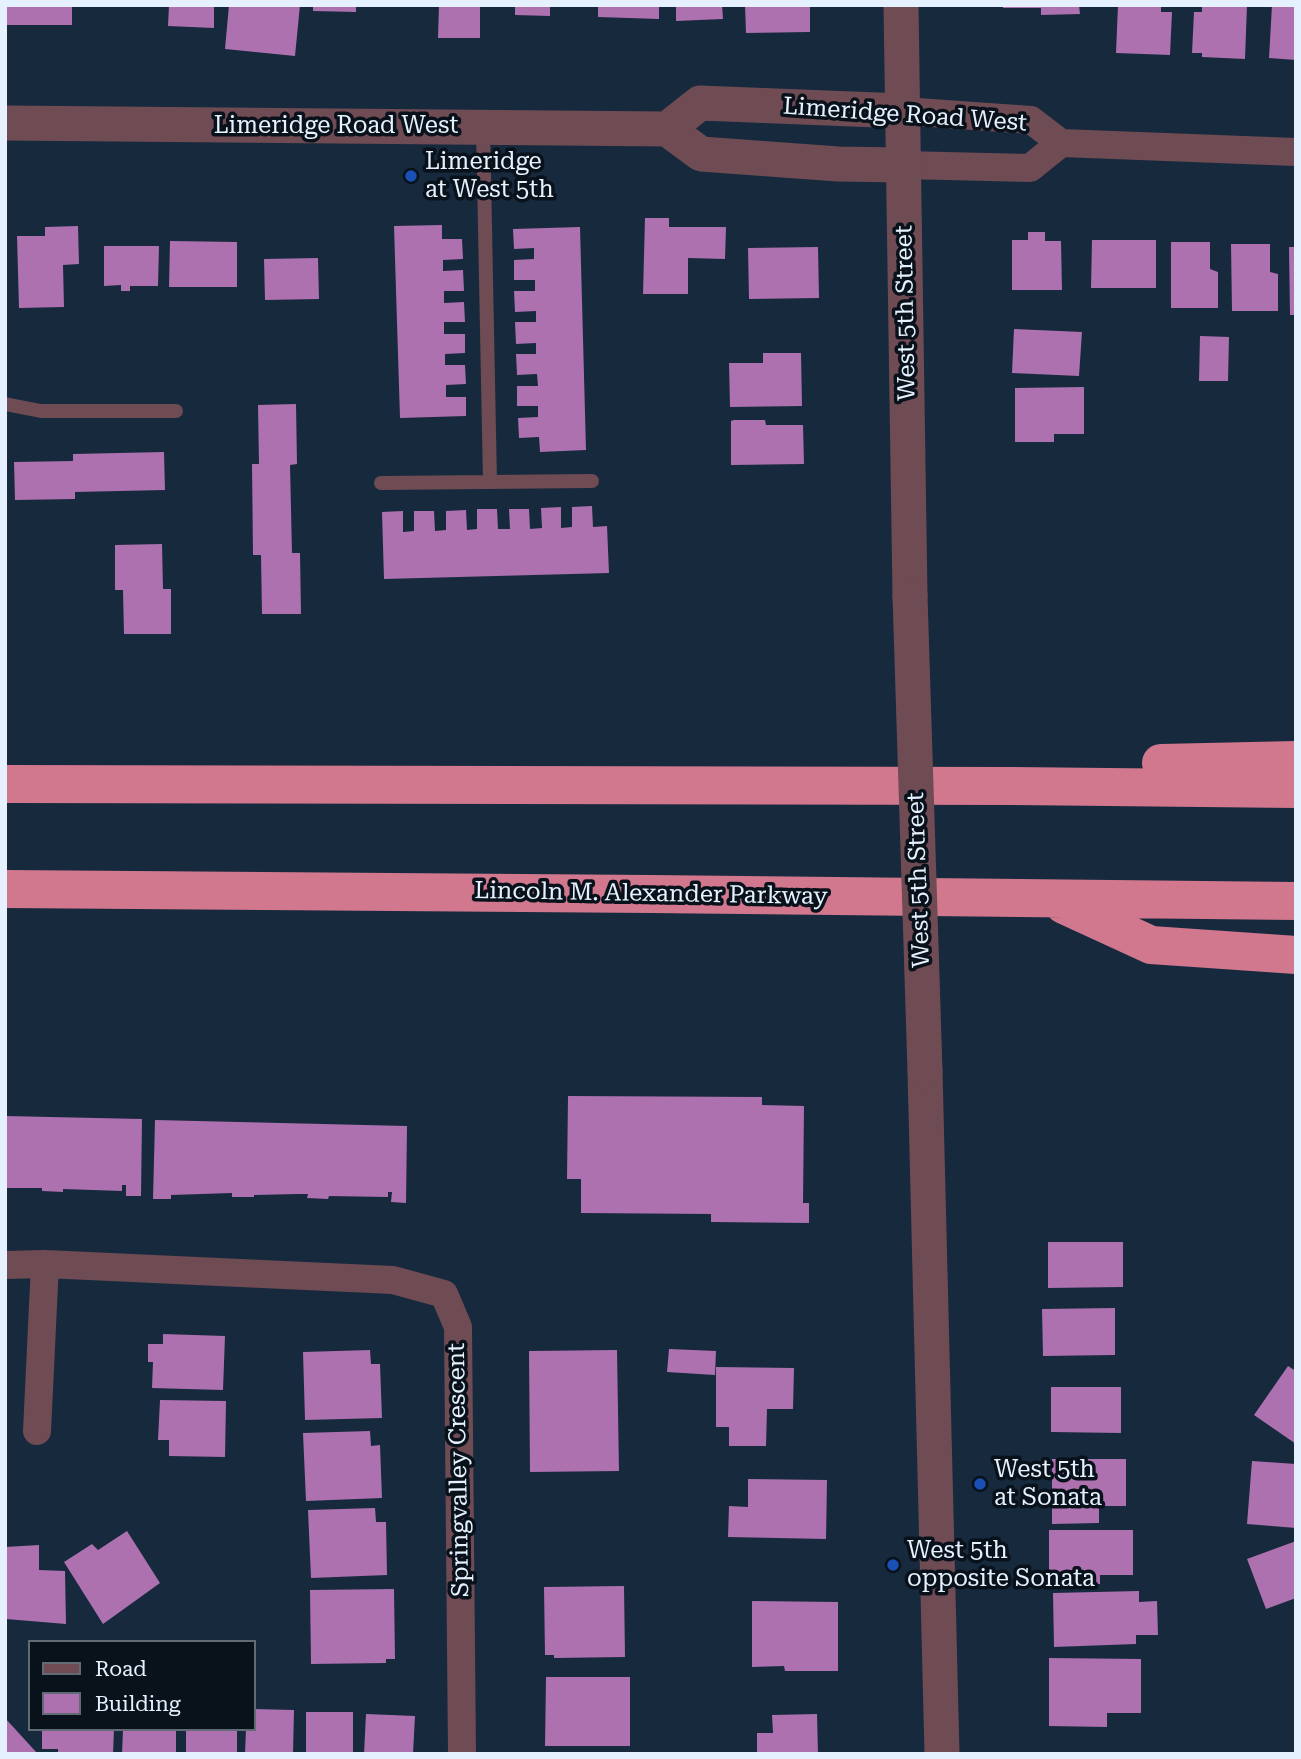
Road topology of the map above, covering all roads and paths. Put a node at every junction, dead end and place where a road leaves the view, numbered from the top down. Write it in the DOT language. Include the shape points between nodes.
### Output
graph roads {
  1 [pos="901,5"];
  2 [pos="903,111"];
  3 [pos="5,122"];
  4 [pos="483,126"];
  5 [pos="667,129"];
  6 [pos="1061,143"];
  7 [pos="1296,152"];
  8 [pos="904,165"];
  9 [pos="5,404"];
  10 [pos="176,411"];
  11 [pos="592,481"];
  12 [pos="490,482"];
  13 [pos="381,483"];
  14 [pos="1296,760"];
  15 [pos="5,784"];
  16 [pos="1013,786"];
  17 [pos="1296,789"];
  18 [pos="5,889"];
  19 [pos="1053,900"];
  20 [pos="1296,901"];
  21 [pos="1296,955"];
  22 [pos="45,1264"];
  23 [pos="5,1265"];
  24 [pos="37,1431"];
  25 [pos="462,1754"];
  26 [pos="942,1754"];
  1 -- 2 [label="street, West 5th Street"];
  2 -- 5 [label="street, Limeridge Road West" via="700,103"];
  2 -- 6 [label="street, Limeridge Road West" via="1031,120"];
  2 -- 8 [label="street, West 5th Street"];
  3 -- 4 [label="street, Limeridge Road West"];
  4 -- 5 [label="street, Limeridge Road West"];
  4 -- 12 [label="lane"];
  5 -- 8 [label="street, Limeridge Road West" via="701,155"];
  6 -- 7 [label="street, Limeridge Road West"];
  6 -- 8 [label="street, Limeridge Road West" via="1030,168"];
  8 -- 26 [label="street, West 5th Street, bridge" via="910,596"];
  9 -- 10 [label="lane" via="41,411"];
  11 -- 12 [label="lane"];
  12 -- 13 [label="lane"];
  14 -- 16 [label="highway" via="1117,764"];
  15 -- 16 [label="highway"];
  16 -- 17 [label="highway"];
  18 -- 19 [label="highway, Lincoln M. Alexander Parkway"];
  19 -- 20 [label="highway, Lincoln M. Alexander Parkway"];
  19 -- 21 [label="highway" via="1150,945"];
  22 -- 23 [label="street, Springvalley Crescent"];
  22 -- 24 [label="street"];
  22 -- 25 [label="street, Springvalley Crescent" via="393,1280 444,1294 458,1327"];
}
